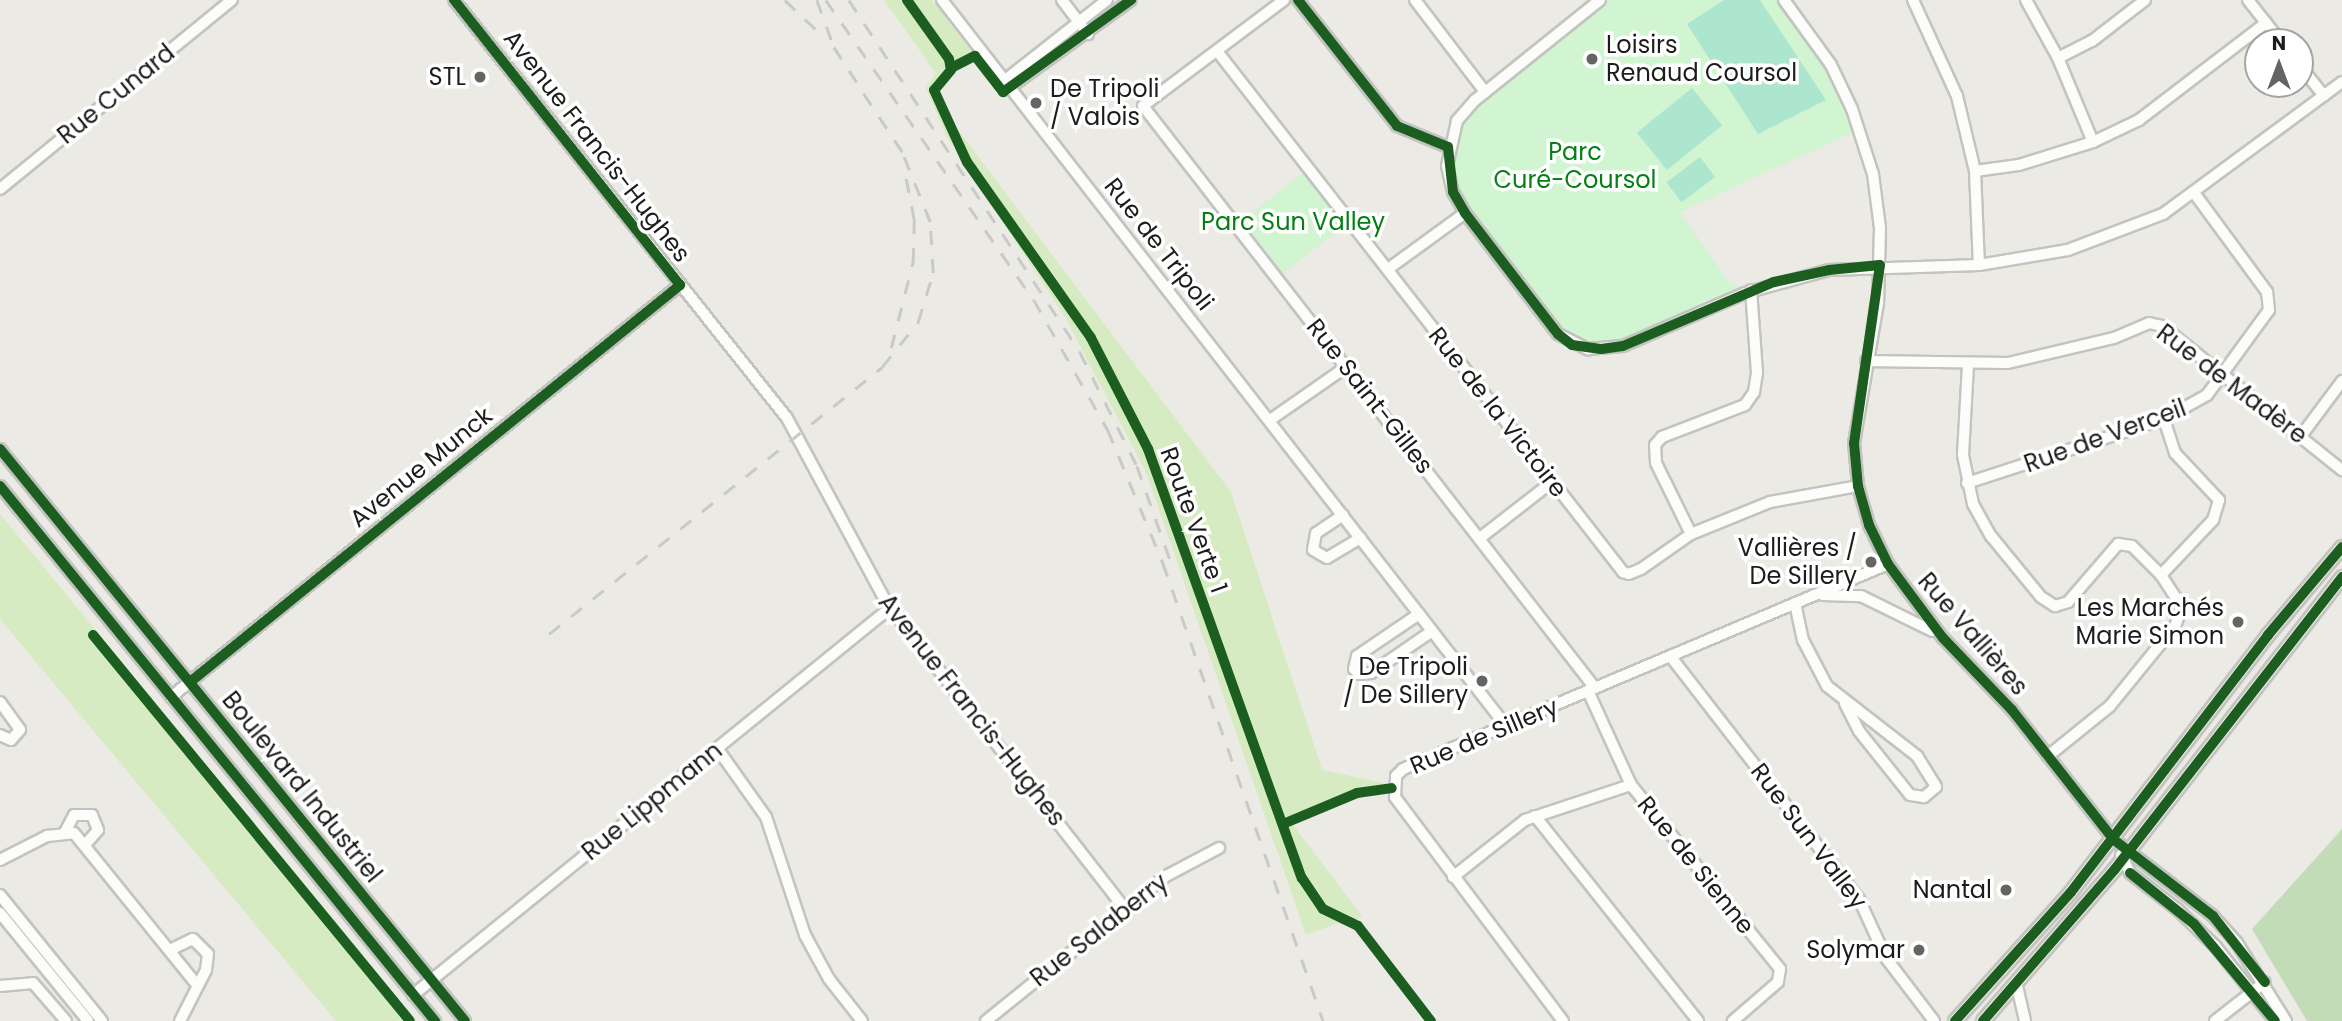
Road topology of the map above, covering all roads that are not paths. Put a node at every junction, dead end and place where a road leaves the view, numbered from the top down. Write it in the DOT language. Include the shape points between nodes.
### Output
graph roads {
  1 [pos="232,0"];
  2 [pos="454,0"];
  3 [pos="942,0"];
  4 [pos="1062,0"];
  5 [pos="1107,0"];
  6 [pos="1130,0"];
  7 [pos="1284,0"];
  8 [pos="1298,0"];
  9 [pos="1415,0"];
  10 [pos="1600,0"];
  11 [pos="1784,0"];
  12 [pos="1913,0"];
  13 [pos="2026,0"];
  14 [pos="2145,0"];
  15 [pos="2248,0"];
  16 [pos="1079,22"];
  17 [pos="2266,23"];
  18 [pos="2270,28"];
  19 [pos="1088,34"];
  20 [pos="1217,51"];
  21 [pos="2058,58"];
  22 [pos="2342,82"];
  23 [pos="1007,84"];
  24 [pos="2314,84"];
  25 [pos="1485,92"];
  26 [pos="2324,96"];
  27 [pos="2093,142"];
  28 [pos="1448,147"];
  29 [pos="1975,171"];
  30 [pos="0,189"];
  31 [pos="2195,194"];
  32 [pos="1465,213"];
  33 [pos="1880,265"];
  34 [pos="1979,265"];
  35 [pos="1388,269"];
  36 [pos="680,285"];
  37 [pos="1751,290"];
  38 [pos="1866,360"];
  39 [pos="1968,365"];
  40 [pos="1346,367"];
  41 [pos="2221,375"];
  42 [pos="2342,381"];
  43 [pos="2164,419"];
  44 [pos="1270,421"];
  45 [pos="2301,436"];
  46 [pos="0,449"];
  47 [pos="2342,470"];
  48 [pos="1552,482"];
  49 [pos="1967,483"];
  50 [pos="1858,485"];
  51 [pos="0,486"];
  52 [pos="1343,515"];
  53 [pos="1691,534"];
  54 [pos="1360,538"];
  55 [pos="1480,538"];
  56 [pos="2342,547"];
  57 [pos="1888,564"];
  58 [pos="2161,575"];
  59 [pos="2342,577"];
  60 [pos="1812,596"];
  61 [pos="1795,603"];
  62 [pos="890,608"];
  63 [pos="1419,614"];
  64 [pos="1432,631"];
  65 [pos="1943,638"];
  66 [pos="1671,657"];
  67 [pos="190,682"];
  68 [pos="1591,690"];
  69 [pos="172,697"];
  70 [pos="0,702"];
  71 [pos="1845,703"];
  72 [pos="1506,726"];
  73 [pos="0,735"];
  74 [pos="717,748"];
  75 [pos="2048,756"];
  76 [pos="1631,785"];
  77 [pos="1535,816"];
  78 [pos="65,832"];
  79 [pos="2113,839"];
  80 [pos="86,845"];
  81 [pos="1219,848"];
  82 [pos="2125,856"];
  83 [pos="0,860"];
  84 [pos="1453,877"];
  85 [pos="0,895"];
  86 [pos="1125,909"];
  87 [pos="0,913"];
  88 [pos="170,950"];
  89 [pos="432,980"];
  90 [pos="2265,982"];
  91 [pos="0,985"];
  92 [pos="197,985"];
  93 [pos="2017,986"];
  94 [pos="2252,994"];
  95 [pos="413,995"];
  96 [pos="66,1021"];
  97 [pos="88,1021"];
  98 [pos="102,1021"];
  99 [pos="180,1021"];
  100 [pos="435,1021"];
  101 [pos="465,1021"];
  102 [pos="862,1021"];
  103 [pos="986,1021"];
  104 [pos="1563,1021"];
  105 [pos="1698,1021"];
  106 [pos="1733,1021"];
  107 [pos="1934,1021"];
  108 [pos="1955,1021"];
  109 [pos="1983,1021"];
  110 [pos="2025,1021"];
  111 [pos="2215,1021"];
  112 [pos="2275,1021"];
  113 [pos="2286,1021"];
  1 -- 30 [label="street, Rue Cunard"];
  2 -- 36 [label="street, Avenue Francis-Hughes"];
  3 -- 23 [label="street, Rue de Tripoli"];
  4 -- 16 [label="street"];
  5 -- 16 [label="street"];
  6 -- 19 [label="street"];
  7 -- 20 [label="street"];
  8 -- 28 [label="street" via="1397,126"];
  9 -- 25 [label="street"];
  10 -- 25 [label="street"];
  11 -- 33 [label="street, Rue Vallières" via="1831,65 1852,108 1873,174"];
  12 -- 29 [label="street" via="1956,96"];
  13 -- 21 [label="street"];
  14 -- 21 [label="street" via="2092,41"];
  15 -- 17 [label="street"];
  16 -- 19 [label="street"];
  16 -- 23 [label="street"];
  17 -- 18 [label="street"];
  17 -- 27 [label="street" via="2139,120"];
  19 -- 23 [label="street"];
  20 -- 35 [label="street, Rue de la Victoire"];
  20 -- 40 [label="street, Rue Saint-Gilles" via="1143,106"];
  21 -- 27 [label="street"];
  22 -- 26 [label="street"];
  23 -- 44 [label="street, Rue de Tripoli"];
  24 -- 26 [label="street"];
  25 -- 28 [label="street" via="1457,121"];
  26 -- 31 [label="street"];
  27 -- 29 [label="street" via="2019,165"];
  28 -- 32 [label="street" via="1452,192"];
  29 -- 34 [label="street"];
  31 -- 34 [label="street" via="2152,219 2068,250"];
  31 -- 41 [label="street, Rue de Verceil" via="2267,292 2269,310"];
  32 -- 35 [label="street"];
  32 -- 37 [label="street" via="1558,334 1572,345 1623,346"];
  33 -- 34 [label="street"];
  33 -- 37 [label="street" via="1829,270"];
  33 -- 38 [label="street, Rue Vallières"];
  35 -- 48 [label="street, Rue de la Victoire"];
  36 -- 62 [label="street, Avenue Francis-Hughes" via="790,423"];
  36 -- 67 [label="street, Avenue Munck"];
  37 -- 53 [label="street" via="1757,373 1754,392 1745,405 1661,437 1655,444 1656,463"];
  38 -- 39 [label="street, Rue de Madère"];
  38 -- 50 [label="street, Rue Vallières" via="1854,443"];
  39 -- 41 [label="street, Rue de Madère" via="2048,357 2148,323 2162,326"];
  39 -- 49 [label="street" via="1963,455"];
  40 -- 44 [label="street"];
  40 -- 55 [label="street, Rue Saint-Gilles"];
  41 -- 43 [label="street, Rue de Verceil" via="2207,395"];
  41 -- 45 [label="street, Rue de Madère"];
  42 -- 45 [label="street"];
  43 -- 49 [label="street, Rue de Verceil"];
  43 -- 58 [label="street" via="2175,453 2219,500 2213,520"];
  44 -- 52 [label="street, Rue de Tripoli"];
  45 -- 47 [label="street, Rue de Madère"];
  46 -- 67 [label="street, Boulevard Industriel"];
  48 -- 53 [label="street, Rue de la Victoire" via="1629,575"];
  48 -- 55 [label="street"];
  49 -- 58 [label="street" via="1991,536 2041,597 2055,606 2068,603 2118,544 2132,546"];
  50 -- 53 [label="street, Rue de la Victoire" via="1770,502"];
  50 -- 57 [label="street, Rue Vallières" via="1869,525"];
  51 -- 69 [label="street, Boulevard Industriel"];
  52 -- 54 [label="street, Rue de Tripoli"];
  52 -- 54 [label="street" via="1316,533 1313,550 1327,558"];
  54 -- 63 [label="street, Rue de Tripoli"];
  55 -- 68 [label="street, Rue Saint-Gilles"];
  56 -- 79 [label="main road" via="2268,635"];
  57 -- 60 [label="street, Rue de Sillery"];
  57 -- 65 [label="street, Rue Vallières"];
  58 -- 75 [label="street" via="2182,607 2175,626 2110,706"];
  59 -- 82 [label="main road"];
  60 -- 61 [label="street, Rue de Sillery"];
  60 -- 65 [label="street, Rue de Sillery" via="1861,596 1913,618"];
  61 -- 66 [label="street, Rue de Sillery"];
  61 -- 71 [label="street" via="1803,640 1816,667"];
  62 -- 74 [label="street, Rue Lippmann"];
  62 -- 86 [label="street, Avenue Francis-Hughes"];
  63 -- 64 [label="street, Rue de Tripoli"];
  63 -- 64 [label="street" via="1357,656 1354,669 1359,674 1371,673"];
  64 -- 72 [label="street, Rue de Tripoli"];
  65 -- 75 [label="street, Rue Vallières" via="2012,710"];
  66 -- 68 [label="street, Rue de Sillery"];
  66 -- 107 [label="street, Rue Sun Valley" via="1859,899 1886,958"];
  67 -- 69 [label="street, Avenue Munck"];
  67 -- 89 [label="street, Boulevard Industriel"];
  68 -- 72 [label="street, Rue de Sillery"];
  68 -- 76 [label="street, Rue de Sienne"];
  69 -- 95 [label="street, Boulevard Industriel"];
  70 -- 73 [label="street" via="20,730 11,740"];
  71 -- 71 [label="street" via="1859,731 1910,795 1924,797 1936,787 1917,757 1875,719"];
  72 -- 84 [label="street, Rue de Sillery" via="1403,769 1393,785 1395,797"];
  74 -- 89 [label="street, Rue Lippmann"];
  74 -- 102 [label="street" via="768,820 805,935 829,979"];
  75 -- 79 [label="street, Rue Vallières"];
  76 -- 77 [label="street"];
  76 -- 106 [label="street, Rue de Sienne" via="1780,969 1778,982"];
  77 -- 84 [label="street"];
  77 -- 105 [label="street"];
  78 -- 80 [label="street" via="74,833"];
  78 -- 80 [label="street" via="74,815 92,815 98,830"];
  78 -- 83 [label="street" via="30,843"];
  79 -- 82 [label="street, Rue Vallières"];
  79 -- 108 [label="main road" via="2024,948"];
  80 -- 88 [label="street"];
  81 -- 86 [label="street, Rue Salaberry" via="1170,873"];
  82 -- 90 [label="street" via="2213,916"];
  82 -- 93 [label="main road"];
  82 -- 94 [label="street" via="2130,873 2208,940"];
  84 -- 104 [label="street, Rue de Sillery"];
  85 -- 98 [label="street"];
  86 -- 103 [label="street, Rue Salaberry"];
  87 -- 97 [label="street"];
  88 -- 92 [label="street"];
  88 -- 92 [label="street" via="190,939 205,947 208,963"];
  89 -- 95 [label="street, Rue Lippmann"];
  89 -- 101 [label="street, Boulevard Industriel"];
  90 -- 94 [label="street"];
  90 -- 113 [label="street"];
  91 -- 96 [label="street" via="33,983"];
  92 -- 99 [label="street"];
  93 -- 109 [label="main road"];
  93 -- 110 [label="street"];
  94 -- 111 [label="street"];
  94 -- 112 [label="street"];
  95 -- 100 [label="street, Boulevard Industriel"];
}
